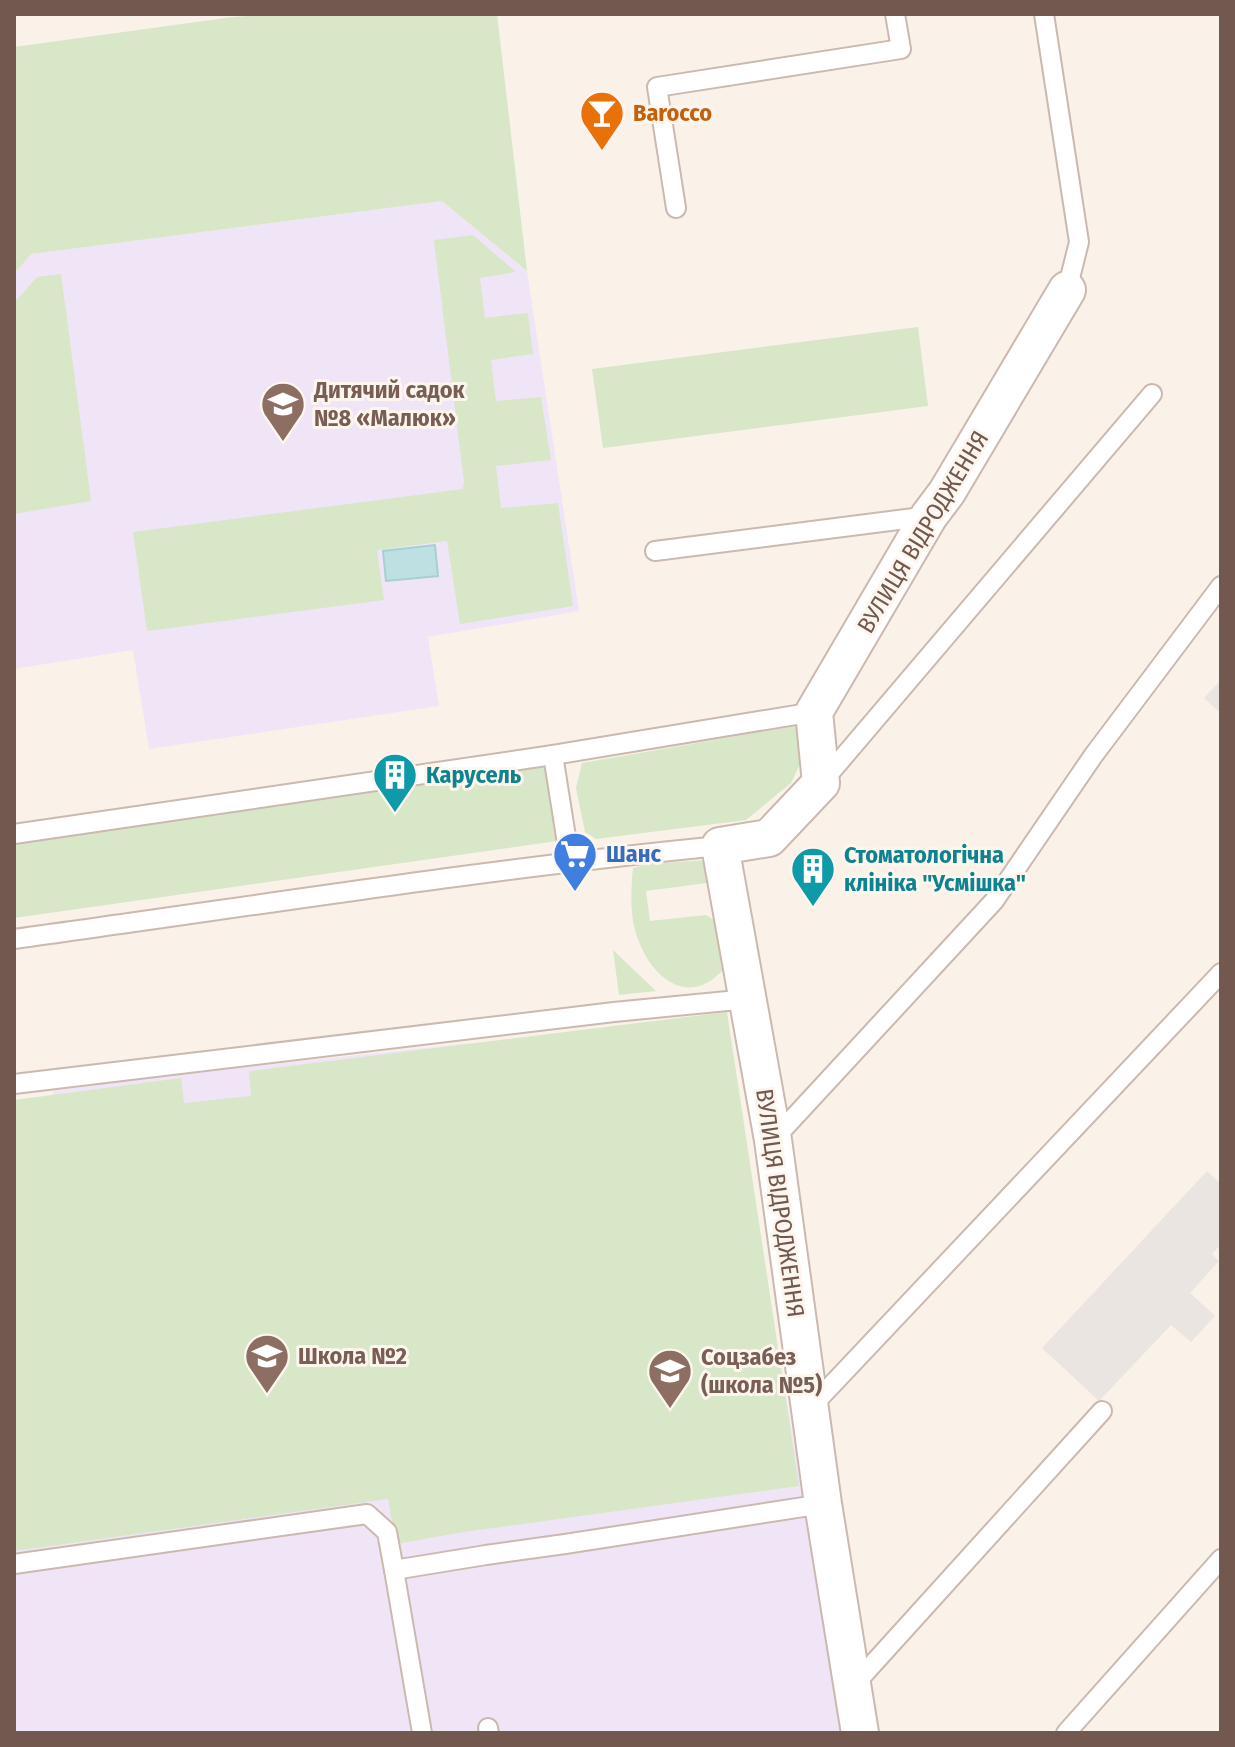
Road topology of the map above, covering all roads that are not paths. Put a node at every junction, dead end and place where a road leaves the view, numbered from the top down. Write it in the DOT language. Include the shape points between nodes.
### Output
graph roads {
  1 [pos="895,14"];
  2 [pos="1044,14"];
  3 [pos="676,208"];
  4 [pos="1067,290"];
  5 [pos="1152,394"];
  6 [pos="929,516"];
  7 [pos="655,551"];
  8 [pos="1221,586"];
  9 [pos="814,712"];
  10 [pos="553,755"];
  11 [pos="821,783"];
  12 [pos="14,834"];
  13 [pos="720,846"];
  14 [pos="570,862"];
  15 [pos="14,939"];
  16 [pos="1221,973"];
  17 [pos="748,999"];
  18 [pos="14,1084"];
  19 [pos="773,1140"];
  20 [pos="810,1408"];
  21 [pos="1102,1411"];
  22 [pos="823,1504"];
  23 [pos="1221,1559"];
  24 [pos="14,1564"];
  25 [pos="394,1570"];
  26 [pos="853,1686"];
  27 [pos="422,1733"];
  28 [pos="860,1733"];
  29 [pos="1066,1733"];
  1 -- 3 [label="lane" via="901,49 657,87"];
  2 -- 4 [label="lane" via="1079,242"];
  4 -- 6 [label="street, ВУЛИЦЯ ВІДРОДЖЕННЯ"];
  5 -- 11 [label="lane"];
  6 -- 7 [label="lane"];
  6 -- 9 [label="street, ВУЛИЦЯ ВІДРОДЖЕННЯ"];
  8 -- 19 [label="lane" via="1093,756 994,901"];
  9 -- 10 [label="lane"];
  9 -- 11 [label="street"];
  10 -- 12 [label="lane"];
  10 -- 14 [label="lane"];
  11 -- 13 [label="street" via="769,838"];
  13 -- 14 [label="lane"];
  13 -- 17 [label="street, ВУЛИЦЯ ВІДРОДЖЕННЯ"];
  14 -- 15 [label="lane"];
  16 -- 20 [label="lane"];
  17 -- 18 [label="lane"];
  17 -- 19 [label="street, ВУЛИЦЯ ВІДРОДЖЕННЯ"];
  19 -- 20 [label="street, ВУЛИЦЯ ВІДРОДЖЕННЯ"];
  20 -- 22 [label="street, ВУЛИЦЯ ВІДРОДЖЕННЯ"];
  21 -- 26 [label="lane"];
  22 -- 25 [label="lane"];
  22 -- 26 [label="street, ВУЛИЦЯ ВІДРОДЖЕННЯ"];
  23 -- 29 [label="lane"];
  24 -- 25 [label="lane" via="367,1514 387,1532"];
  25 -- 27 [label="lane"];
  26 -- 28 [label="street, ВУЛИЦЯ ВІДРОДЖЕННЯ"];
}
